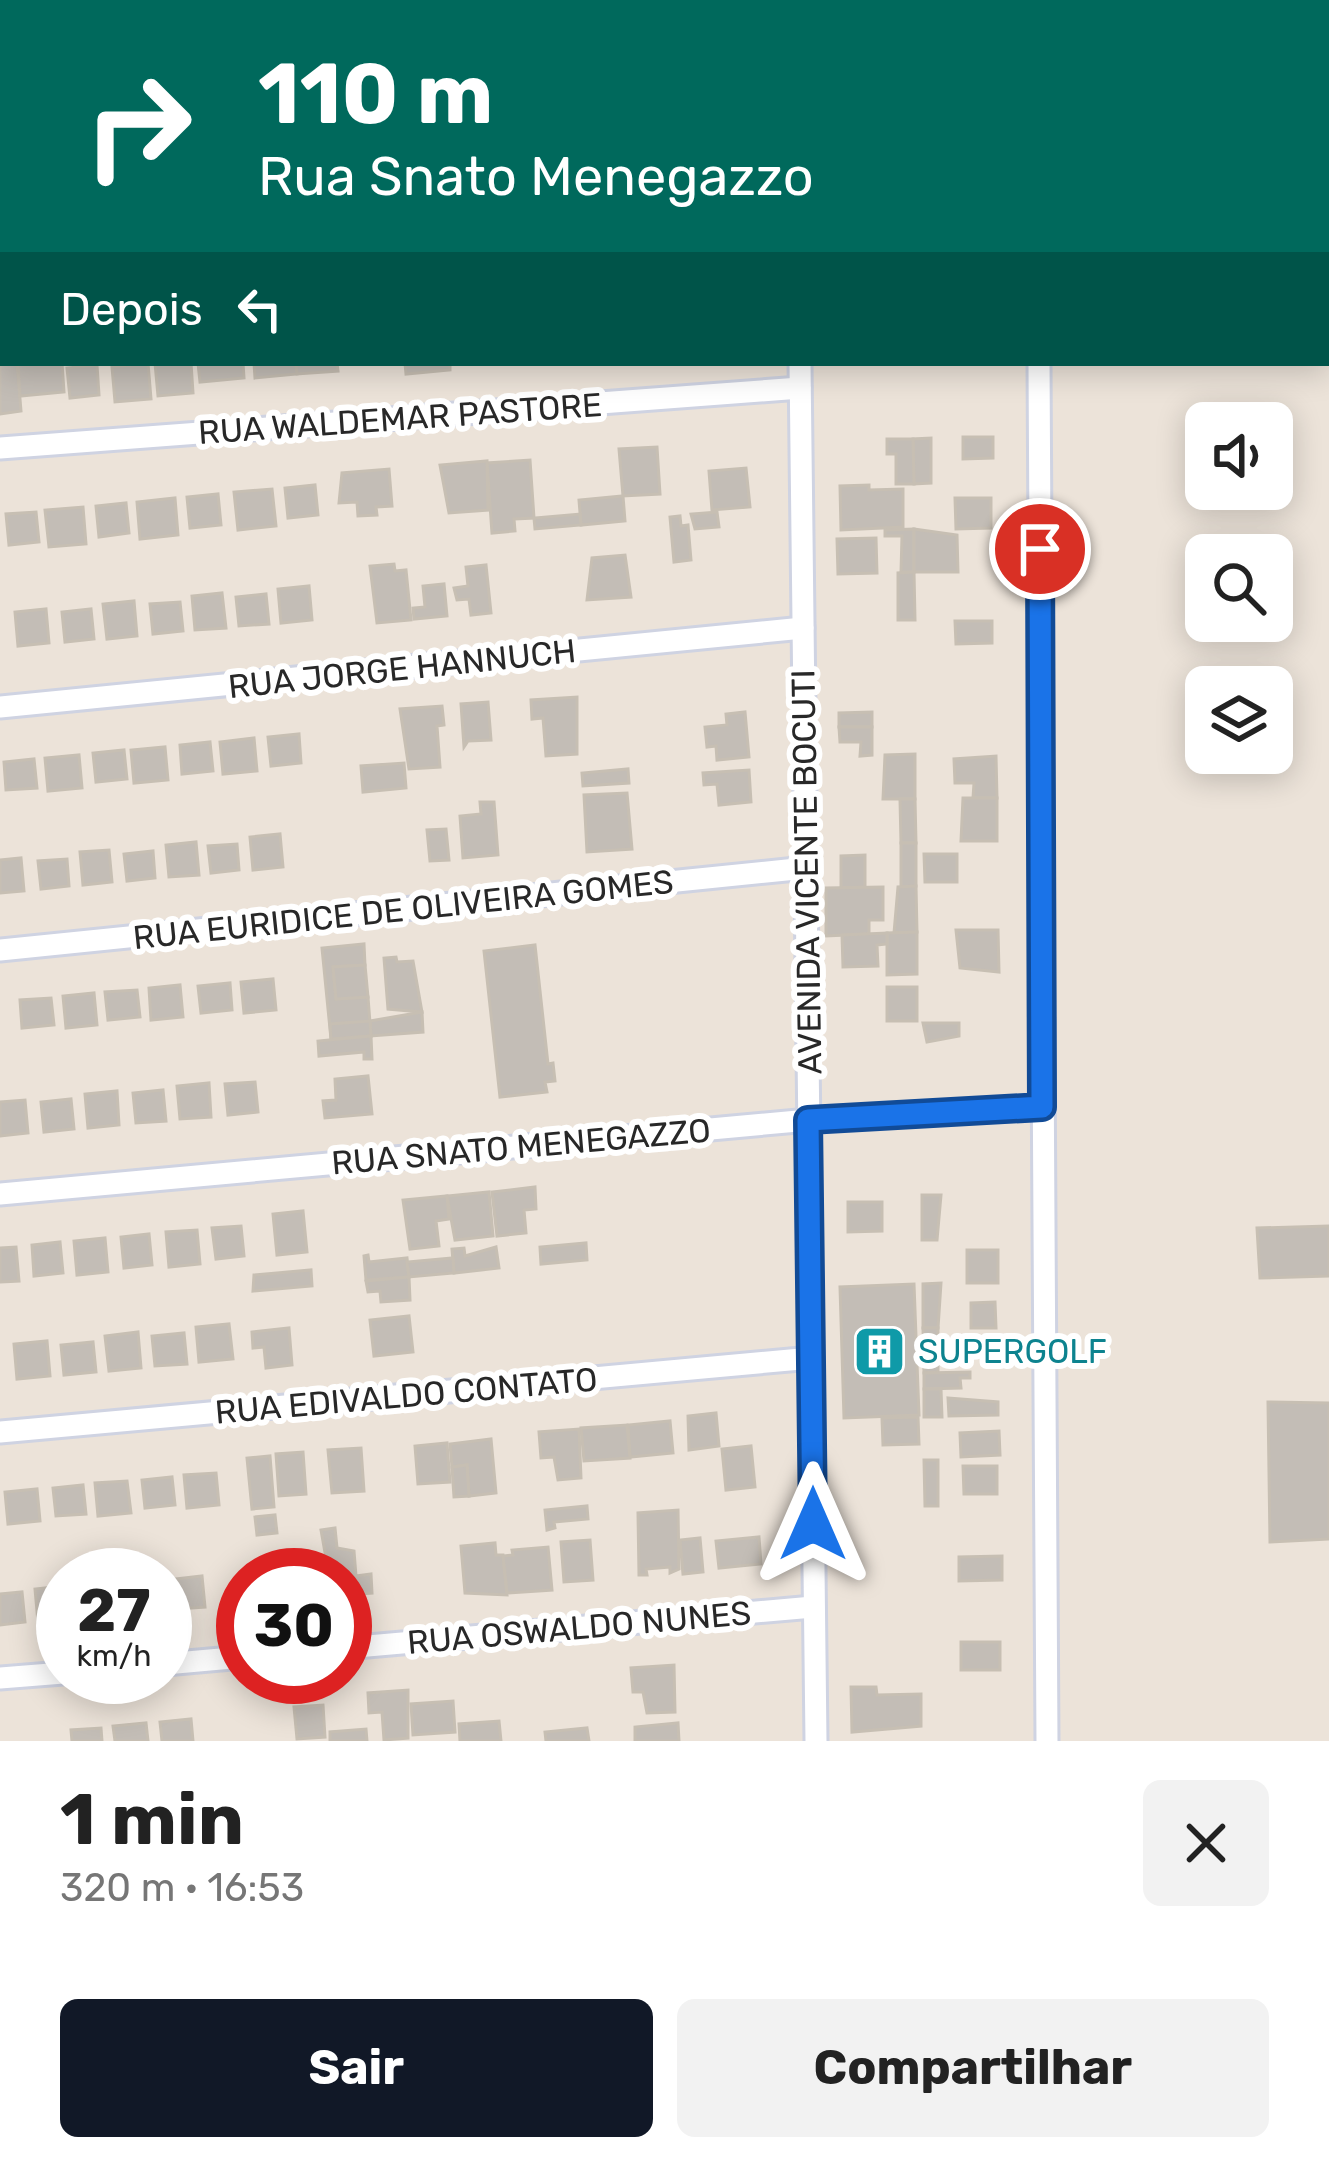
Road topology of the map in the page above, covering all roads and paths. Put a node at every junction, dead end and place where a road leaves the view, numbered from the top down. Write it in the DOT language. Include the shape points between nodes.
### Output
graph roads {
  1 [pos="800,366"];
  2 [pos="1039,366"];
  3 [pos="800,388"];
  4 [pos="0,448"];
  5 [pos="803,628"];
  6 [pos="0,707"];
  7 [pos="806,868"];
  8 [pos="0,950"];
  9 [pos="1042,1107"];
  10 [pos="808,1120"];
  11 [pos="0,1194"];
  12 [pos="812,1358"];
  13 [pos="0,1432"];
  14 [pos="813,1606"];
  15 [pos="372,1646"];
  16 [pos="36,1675"];
  17 [pos="0,1678"];
  18 [pos="816,1741"];
  19 [pos="1047,1741"];
  1 -- 3 [label="street, AVENIDA VICENTE BOCUTI"];
  2 -- 9 [label="street"];
  3 -- 4 [label="street, RUA WALDEMAR PASTORE"];
  3 -- 5 [label="street, AVENIDA VICENTE BOCUTI"];
  5 -- 6 [label="street, RUA JORGE HANNUCH"];
  5 -- 7 [label="street, AVENIDA VICENTE BOCUTI"];
  7 -- 8 [label="street, RUA EURIDICE DE OLIVEIRA GOMES"];
  7 -- 10 [label="street, AVENIDA VICENTE BOCUTI"];
  9 -- 10 [label="street, RUA SNATO MENEGAZZO"];
  9 -- 19 [label="street"];
  10 -- 11 [label="street, RUA SNATO MENEGAZZO"];
  10 -- 12 [label="street, AVENIDA VICENTE BOCUTI"];
  12 -- 13 [label="street, RUA EDIVALDO CONTATO"];
  12 -- 14 [label="street, AVENIDA VICENTE BOCUTI"];
  14 -- 15 [label="street, RUA OSWALDO NUNES"];
  14 -- 18 [label="street, AVENIDA VICENTE BOCUTI"];
  16 -- 17 [label="street"];
}
